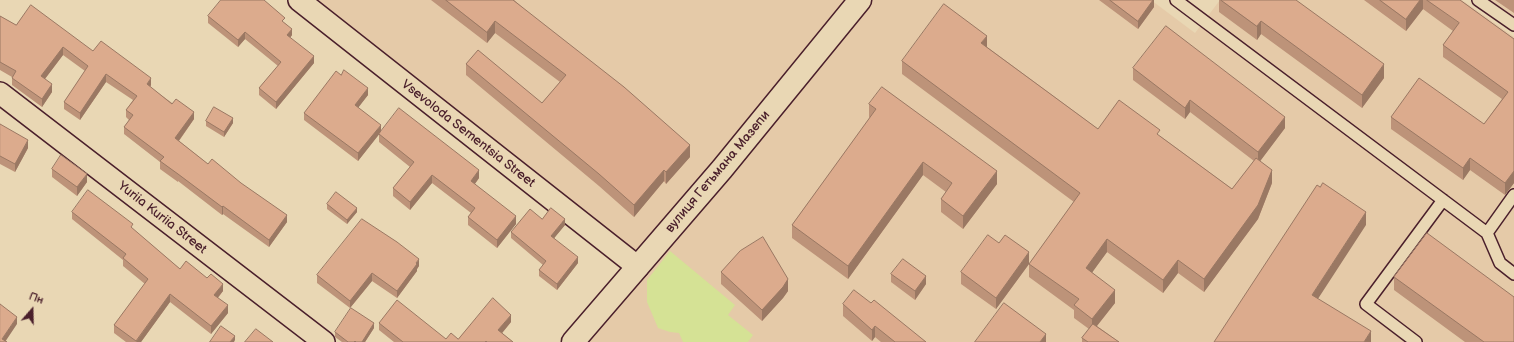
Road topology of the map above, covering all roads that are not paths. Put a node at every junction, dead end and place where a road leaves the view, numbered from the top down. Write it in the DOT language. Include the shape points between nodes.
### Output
graph roads {
  1 [pos="299,0"];
  2 [pos="860,0"];
  3 [pos="1176,0"];
  4 [pos="1478,0"];
  5 [pos="1514,25"];
  6 [pos="0,93"];
  7 [pos="1514,195"];
  8 [pos="1442,200"];
  9 [pos="1487,233"];
  10 [pos="638,267"];
  11 [pos="1514,274"];
  12 [pos="324,342"];
  13 [pos="573,342"];
  14 [pos="1416,342"];
  1 -- 10 [label="street, Vsevoloda Sementsia Street"];
  2 -- 10 [label="street, вулиця Гетьмана Мазепи"];
  3 -- 8 [label="lane"];
  4 -- 5 [label="lane"];
  6 -- 12 [label="street, Yuriia Kuriia Street"];
  7 -- 9 [label="lane"];
  8 -- 9 [label="lane"];
  8 -- 14 [label="lane" via="1366,304"];
  9 -- 11 [label="lane" via="1500,264"];
  10 -- 13 [label="street, вулиця Гетьмана Мазепи"];
}
